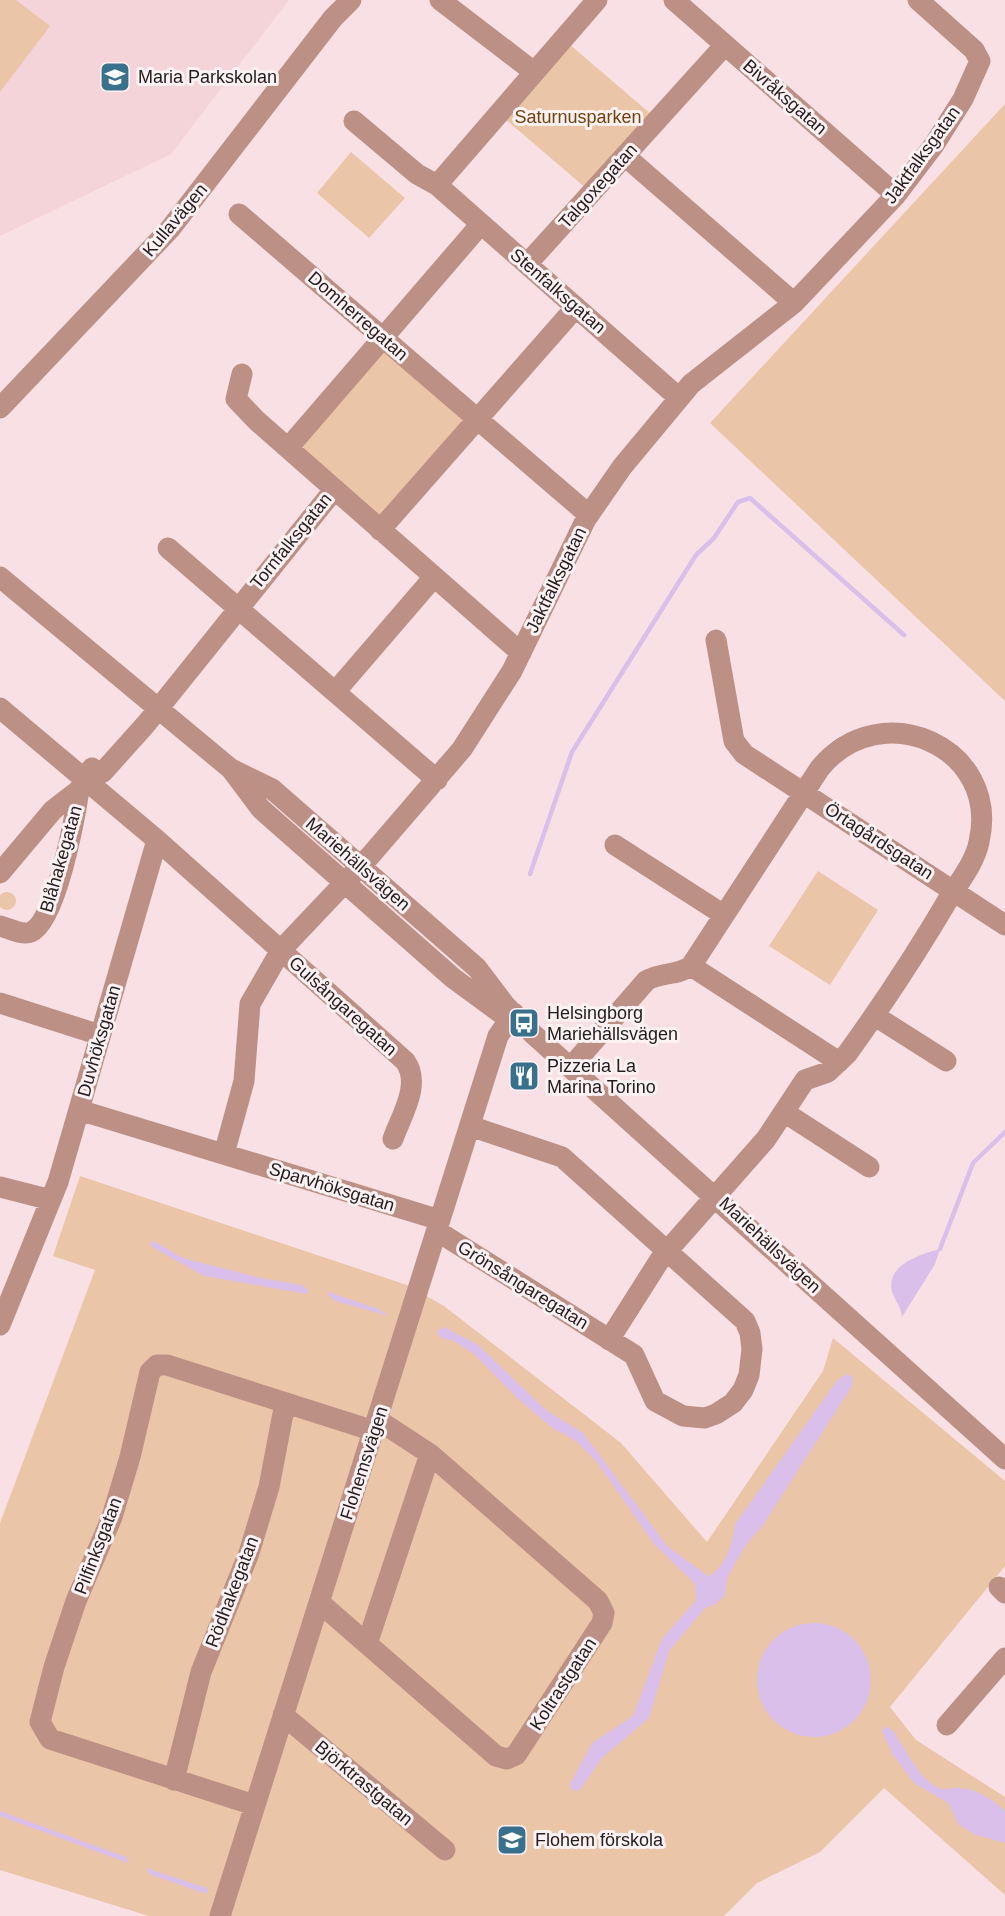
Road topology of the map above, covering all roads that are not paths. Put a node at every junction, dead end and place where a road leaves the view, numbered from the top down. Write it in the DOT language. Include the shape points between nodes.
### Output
graph roads {
  1 [pos="351,0"];
  2 [pos="440,0"];
  3 [pos="463,0"];
  4 [pos="597,0"];
  5 [pos="674,0"];
  6 [pos="918,0"];
  7 [pos="338,9"];
  8 [pos="725,45"];
  9 [pos="539,66"];
  10 [pos="354,121"];
  11 [pos="625,156"];
  12 [pos="437,185"];
  13 [pos="896,195"];
  14 [pos="239,214"];
  15 [pos="481,224"];
  16 [pos="527,264"];
  17 [pos="794,303"];
  18 [pos="576,307"];
  19 [pos="383,338"];
  20 [pos="242,374"];
  21 [pos="680,398"];
  22 [pos="0,408"];
  23 [pos="478,419"];
  24 [pos="288,448"];
  25 [pos="334,490"];
  26 [pos="589,515"];
  27 [pos="380,530"];
  28 [pos="169,548"];
  29 [pos="0,577"];
  30 [pos="434,577"];
  31 [pos="237,607"];
  32 [pos="716,640"];
  33 [pos="521,653"];
  34 [pos="335,692"];
  35 [pos="153,704"];
  36 [pos="0,708"];
  37 [pos="437,780"];
  38 [pos="83,785"];
  39 [pos="804,792"];
  40 [pos="157,840"];
  41 [pos="615,845"];
  42 [pos="0,873"];
  43 [pos="353,874"];
  44 [pos="954,890"];
  45 [pos="724,915"];
  46 [pos="1005,925"];
  47 [pos="0,926"];
  48 [pos="281,950"];
  49 [pos="691,966"];
  50 [pos="0,1003"];
  51 [pos="511,1016"];
  52 [pos="875,1016"];
  53 [pos="100,1035"];
  54 [pos="946,1061"];
  55 [pos="839,1062"];
  56 [pos="571,1067"];
  57 [pos="79,1110"];
  58 [pos="784,1112"];
  59 [pos="470,1126"];
  60 [pos="393,1139"];
  61 [pos="224,1154"];
  62 [pos="869,1167"];
  63 [pos="0,1187"];
  64 [pos="715,1195"];
  65 [pos="51,1200"];
  66 [pos="439,1226"];
  67 [pos="667,1249"];
  68 [pos="0,1325"];
  69 [pos="609,1340"];
  70 [pos="285,1402"];
  71 [pos="376,1426"];
  72 [pos="430,1454"];
  73 [pos="1005,1459"];
  74 [pos="320,1603"];
  75 [pos="367,1644"];
  76 [pos="1005,1658"];
  77 [pos="283,1715"];
  78 [pos="947,1725"];
  79 [pos="174,1780"];
  80 [pos="254,1805"];
  81 [pos="445,1850"];
  82 [pos="220,1916"];
  1 -- 7 [label="street, Kullavägen"];
  2 -- 9 [label="street"];
  3 -- 9 [label="street"];
  4 -- 9 [label="street"];
  5 -- 8 [label="street, Bivråksgatan"];
  6 -- 13 [label="street, Jaktfalksgatan" via="974,50 980,61 948,122"];
  7 -- 22 [label="street, Kullavägen" via="170,229"];
  8 -- 11 [label="street, Talgoxegatan"];
  8 -- 13 [label="street, Bivråksgatan"];
  9 -- 12 [label="street"];
  10 -- 12 [label="street, Stenfalksgatan" via="417,174"];
  11 -- 16 [label="street, Talgoxegatan"];
  11 -- 17 [label="street"];
  12 -- 15 [label="street, Stenfalksgatan"];
  13 -- 17 [label="street, Jaktfalksgatan"];
  14 -- 19 [label="street, Domherregatan"];
  15 -- 16 [label="street, Stenfalksgatan"];
  15 -- 19 [label="street"];
  16 -- 18 [label="street, Stenfalksgatan"];
  17 -- 21 [label="street, Jaktfalksgatan" via="691,384"];
  18 -- 21 [label="street, Stenfalksgatan"];
  18 -- 23 [label="street"];
  19 -- 23 [label="street, Domherregatan"];
  19 -- 24 [label="street"];
  20 -- 24 [label="street, Tornfalksgatan" via="236,400"];
  21 -- 26 [label="street, Jaktfalksgatan"];
  23 -- 26 [label="street, Domherregatan"];
  23 -- 27 [label="street"];
  24 -- 25 [label="street, Tornfalksgatan"];
  25 -- 27 [label="street"];
  25 -- 31 [label="street, Tornfalksgatan"];
  26 -- 33 [label="street, Jaktfalksgatan"];
  27 -- 30 [label="street"];
  28 -- 31 [label="street"];
  29 -- 35 [label="street, Mariehällsvägen"];
  30 -- 33 [label="street"];
  30 -- 34 [label="street"];
  31 -- 34 [label="street"];
  31 -- 35 [label="street, Tornfalksgatan" via="220,615"];
  32 -- 39 [label="street, Örtagårdsgatan" via="734,741 744,754"];
  33 -- 37 [label="street, Jaktfalksgatan" via="492,705"];
  34 -- 37 [label="street"];
  35 -- 38 [label="street" via="94,764"];
  35 -- 43 [label="street, Mariehällsvägen" via="231,769 272,789"];
  36 -- 38 [label="street"];
  37 -- 43 [label="street, Jaktfalksgatan"];
  38 -- 40 [label="street"];
  38 -- 42 [label="street, Blåhakegatan" via="53,810"];
  38 -- 47 [label="street, Blåhakegatan" via="47,916 31,932"];
  39 -- 44 [label="street, Örtagårdsgatan"];
  39 -- 44 [label="street" via="832,755 867,735 909,733 945,749 972,782 981,814 979,844"];
  39 -- 45 [label="street"];
  40 -- 48 [label="street"];
  40 -- 53 [label="street, Duvhöksgatan"];
  41 -- 45 [label="street"];
  43 -- 48 [label="street"];
  43 -- 51 [label="street, Mariehällsvägen" via="477,968"];
  44 -- 46 [label="street, Örtagårdsgatan"];
  44 -- 52 [label="street"];
  45 -- 49 [label="street"];
  48 -- 60 [label="street, Gulsångaregatan" via="412,1071 413,1082"];
  48 -- 61 [label="street" via="250,1004 244,1081"];
  49 -- 55 [label="street"];
  49 -- 56 [label="street" via="646,981"];
  50 -- 53 [label="street"];
  51 -- 56 [label="street, Mariehällsvägen" via="518,1028 533,1034"];
  51 -- 59 [label="street, Flohemsvägen" via="498,1036"];
  52 -- 54 [label="street"];
  52 -- 55 [label="street"];
  53 -- 57 [label="street, Duvhöksgatan"];
  55 -- 58 [label="street" via="828,1072 805,1080"];
  56 -- 64 [label="street, Mariehällsvägen"];
  57 -- 61 [label="street, Sparvhöksgatan"];
  57 -- 65 [label="street, Duvhöksgatan"];
  58 -- 62 [label="street"];
  58 -- 64 [label="street"];
  59 -- 66 [label="street, Flohemsvägen"];
  59 -- 67 [label="street, Grönsångaregatan" via="562,1157"];
  61 -- 66 [label="street, Sparvhöksgatan"];
  63 -- 65 [label="street"];
  64 -- 67 [label="street"];
  64 -- 73 [label="street, Mariehällsvägen"];
  65 -- 68 [label="street, Duvhöksgatan"];
  66 -- 69 [label="street, Grönsångaregatan"];
  66 -- 71 [label="street, Flohemsvägen"];
  67 -- 69 [label="street"];
  67 -- 69 [label="street, Grönsångaregatan" via="747,1326 752,1349 743,1390 733,1403 711,1416 673,1413 650,1393 637,1358"];
  70 -- 71 [label="street, Pilfinksgatan"];
  70 -- 79 [label="street, Rödhakegatan" via="269,1488 249,1553 201,1672"];
  70 -- 79 [label="street, Pilfinksgatan" via="167,1365 157,1365 150,1372 111,1517 54,1667 40,1722 50,1739"];
  71 -- 72 [label="street, Koltrastgatan"];
  71 -- 74 [label="street, Flohemsvägen"];
  72 -- 75 [label="street"];
  72 -- 75 [label="street, Koltrastgatan" via="598,1601 604,1613 602,1623 516,1755 508,1759 496,1756"];
  74 -- 75 [label="street, Koltrastgatan"];
  74 -- 77 [label="street, Flohemsvägen"];
  76 -- 78 [label="street"];
  77 -- 80 [label="street, Flohemsvägen"];
  77 -- 81 [label="street, Björktrastgatan"];
  79 -- 80 [label="street, Pilfinksgatan"];
  80 -- 82 [label="street, Flohemsvägen"];
}
